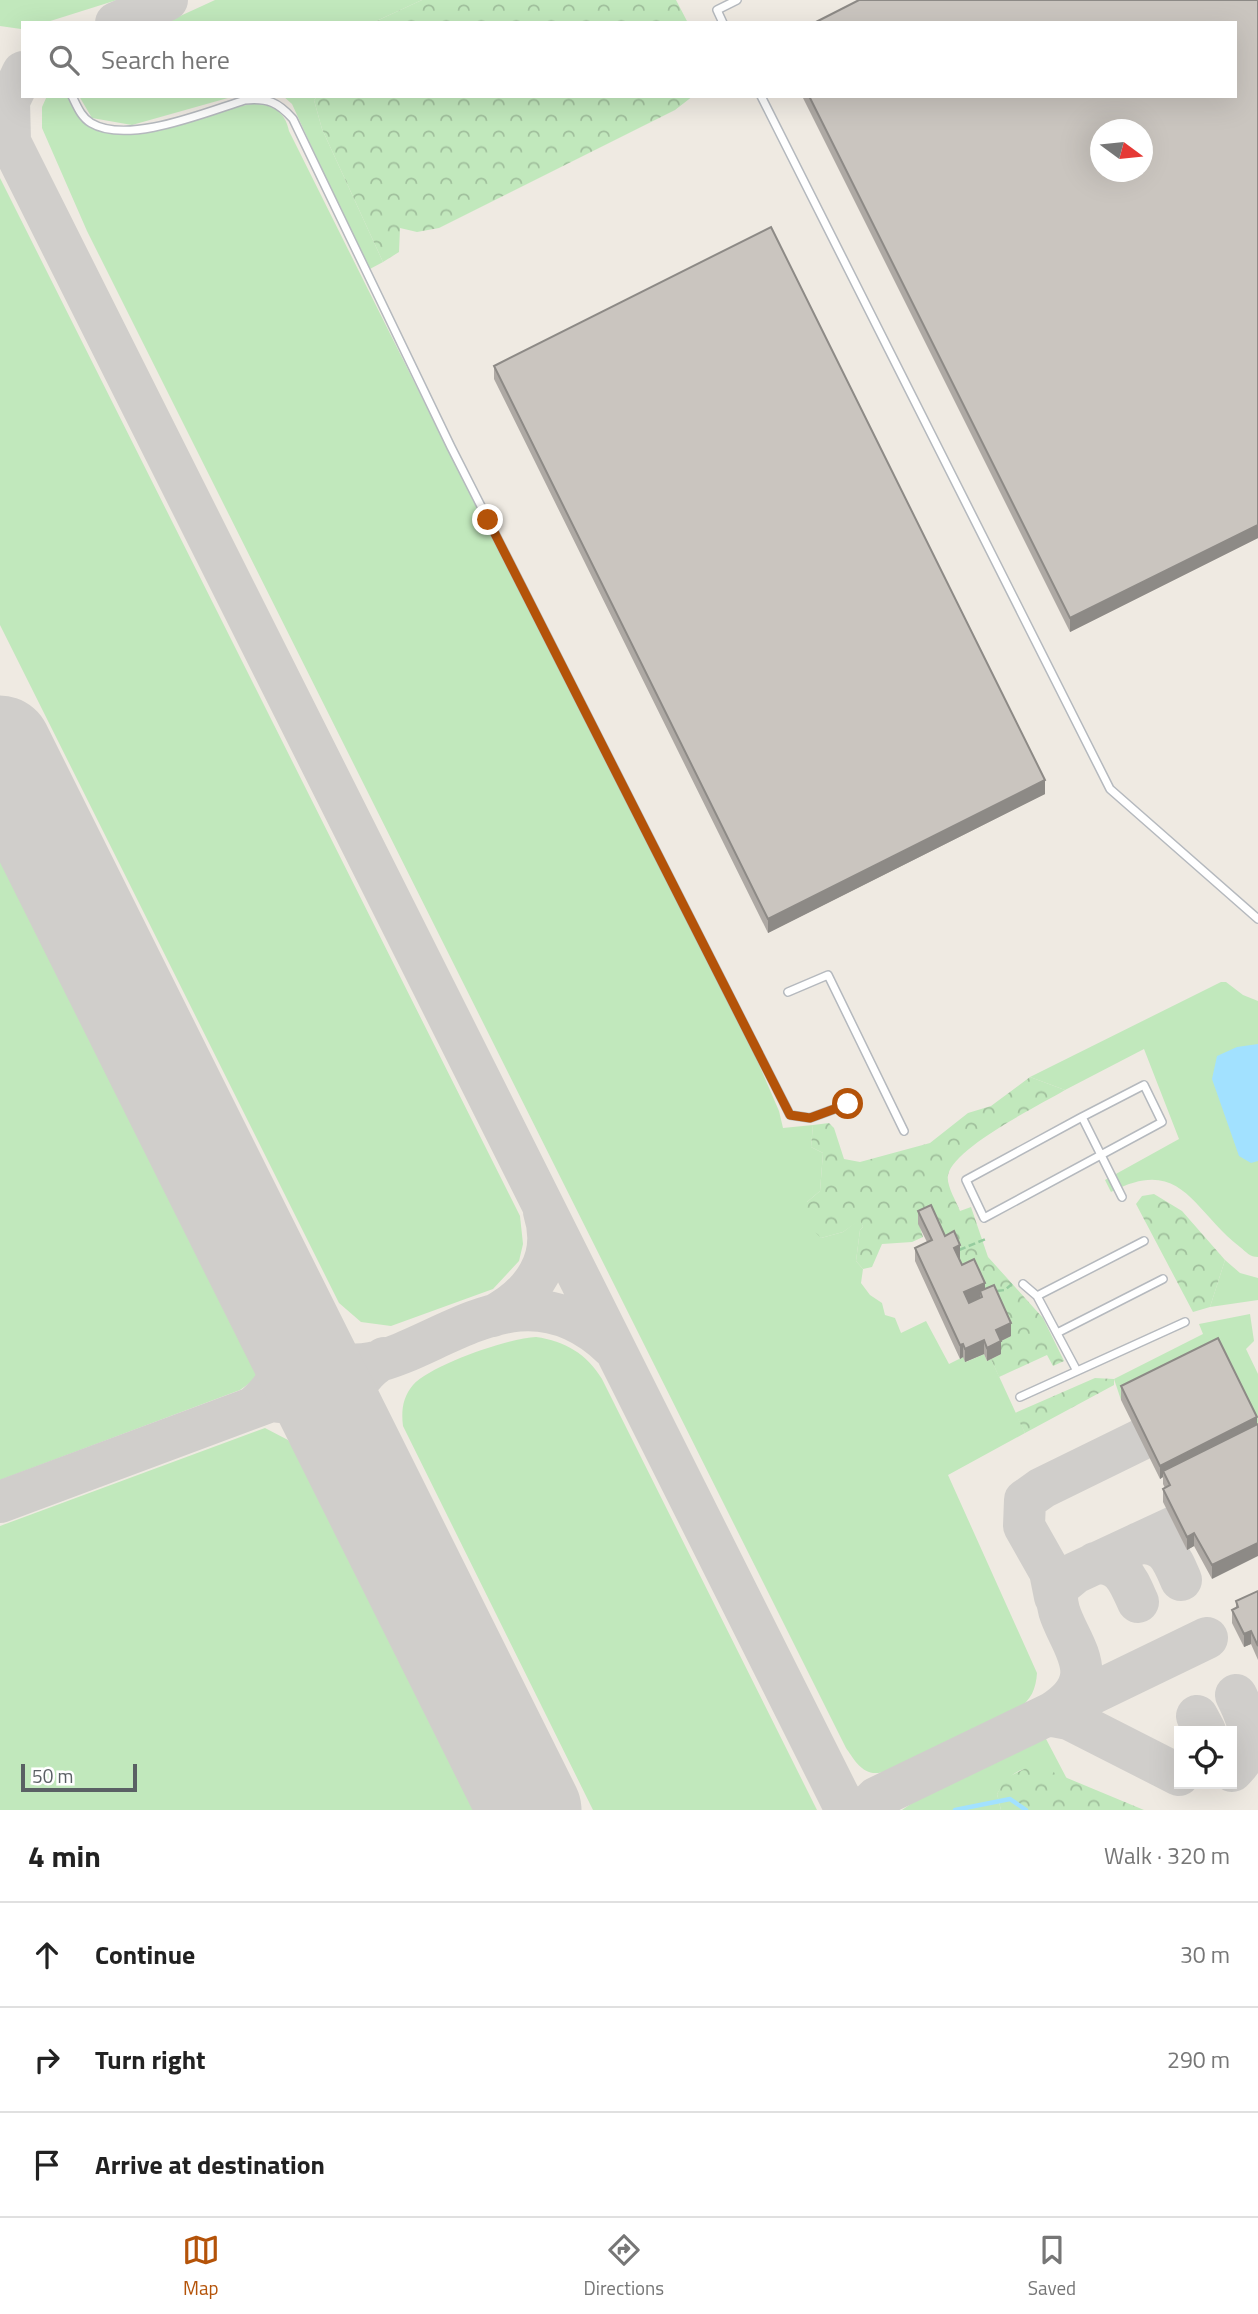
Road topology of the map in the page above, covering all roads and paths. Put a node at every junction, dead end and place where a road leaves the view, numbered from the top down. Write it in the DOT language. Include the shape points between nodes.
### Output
graph roads {
  1 [pos="737,0"];
  2 [pos="722,21"];
  3 [pos="73,98"];
  4 [pos="264,98"];
  5 [pos="264,98"];
  6 [pos="762,98"];
  7 [pos="1258,919"];
  8 [pos="788,992"];
  9 [pos="848,1104"];
  10 [pos="1082,1117"];
  11 [pos="904,1130"];
  12 [pos="1101,1156"];
  13 [pos="1122,1198"];
  14 [pos="988,1238"];
  15 [pos="1144,1241"];
  16 [pos="957,1251"];
  17 [pos="1163,1279"];
  18 [pos="1020,1282"];
  19 [pos="995,1292"];
  20 [pos="1037,1296"];
  21 [pos="1185,1322"];
  22 [pos="1057,1333"];
  23 [pos="1077,1371"];
  24 [pos="1020,1397"];
  1 -- 2 [label="lane" via="717,10"];
  3 -- 4 [label="lane" via="90,122 107,129 135,131"];
  5 -- 9 [label="lane" via="280,104 293,120 445,435 790,1115 810,1118"];
  6 -- 7 [label="lane" via="1110,789"];
  8 -- 11 [label="lane" via="828,975"];
  10 -- 12 [label="lane"];
  10 -- 12 [label="lane" via="1144,1085 1162,1122"];
  10 -- 12 [label="lane" via="966,1180 984,1218"];
  12 -- 13 [label="lane"];
  14 -- 16 [label="path"];
  15 -- 20 [label="lane"];
  17 -- 22 [label="lane"];
  18 -- 19 [label="path"];
  18 -- 20 [label="lane"];
  20 -- 22 [label="lane"];
  21 -- 23 [label="lane"];
  22 -- 23 [label="lane"];
  23 -- 24 [label="lane"];
}
